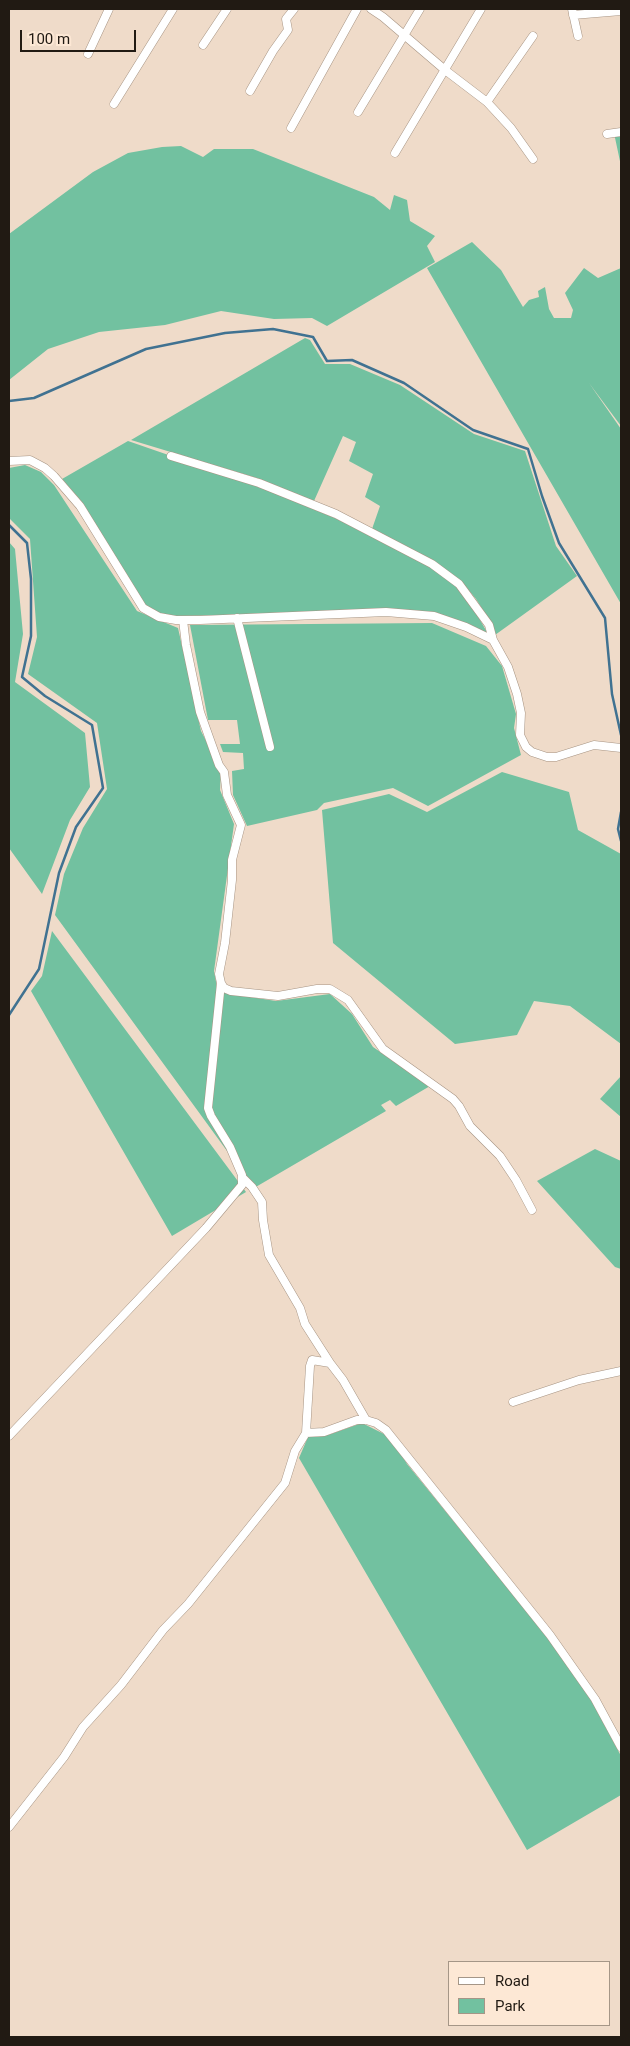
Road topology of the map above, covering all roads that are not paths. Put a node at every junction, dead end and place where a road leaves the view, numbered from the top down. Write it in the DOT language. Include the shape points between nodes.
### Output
graph roads {
  1 [pos="109,9"];
  2 [pos="173,9"];
  3 [pos="228,9"];
  4 [pos="294,9"];
  5 [pos="357,9"];
  6 [pos="371,9"];
  7 [pos="420,9"];
  8 [pos="481,9"];
  9 [pos="621,11"];
  10 [pos="572,12"];
  11 [pos="404,34"];
  12 [pos="533,36"];
  13 [pos="578,36"];
  14 [pos="203,44"];
  15 [pos="88,54"];
  16 [pos="445,70"];
  17 [pos="250,91"];
  18 [pos="487,102"];
  19 [pos="114,104"];
  20 [pos="358,112"];
  21 [pos="291,128"];
  22 [pos="621,132"];
  23 [pos="608,134"];
  24 [pos="395,153"];
  25 [pos="533,159"];
  26 [pos="171,456"];
  27 [pos="9,461"];
  28 [pos="237,618"];
  29 [pos="183,620"];
  30 [pos="493,640"];
  31 [pos="270,747"];
  32 [pos="620,748"];
  33 [pos="221,983"];
  34 [pos="243,1178"];
  35 [pos="532,1210"];
  36 [pos="330,1363"];
  37 [pos="621,1371"];
  38 [pos="513,1402"];
  39 [pos="366,1420"];
  40 [pos="306,1433"];
  41 [pos="9,1436"];
  42 [pos="621,1747"];
  43 [pos="9,1827"];
  1 -- 15 [label="street"];
  2 -- 19 [label="street"];
  3 -- 14 [label="street"];
  4 -- 17 [label="street" via="286,19 288,30"];
  5 -- 21 [label="street"];
  6 -- 11 [label="street"];
  7 -- 11 [label="street"];
  8 -- 16 [label="street"];
  9 -- 10 [label="street"];
  10 -- 13 [label="street"];
  11 -- 16 [label="street"];
  11 -- 20 [label="street"];
  12 -- 18 [label="street"];
  16 -- 18 [label="street"];
  16 -- 24 [label="street"];
  18 -- 25 [label="street"];
  22 -- 23 [label="street"];
  26 -- 30 [label="street" via="259,483 336,514 432,564 459,584 474,602 489,625"];
  27 -- 29 [label="street" via="30,460 54,476 80,506 143,608 159,617"];
  28 -- 29 [label="street"];
  28 -- 30 [label="street" via="386,612 434,616"];
  28 -- 31 [label="street"];
  29 -- 33 [label="street" via="203,721 224,772 228,800 241,825 232,860 219,974"];
  30 -- 32 [label="street" via="514,681 521,713 520,735 526,748 539,755 556,757 594,745"];
  33 -- 34 [label="street" via="208,1108 230,1146"];
  33 -- 35 [label="street" via="231,991 278,996 330,989 348,1000 383,1048 453,1099 470,1126 500,1156"];
  34 -- 36 [label="street" via="262,1202 270,1255 300,1308 305,1324"];
  34 -- 41 [label="street" via="242,1185 206,1228"];
  36 -- 39 [label="street"];
  36 -- 40 [label="street" via="312,1360"];
  37 -- 38 [label="street" via="579,1380"];
  39 -- 40 [label="street" via="324,1432"];
  39 -- 42 [label="street" via="386,1430 400,1445 550,1635 595,1700"];
  40 -- 43 [label="street" via="295,1452 285,1483 83,1727 64,1758"];
}
